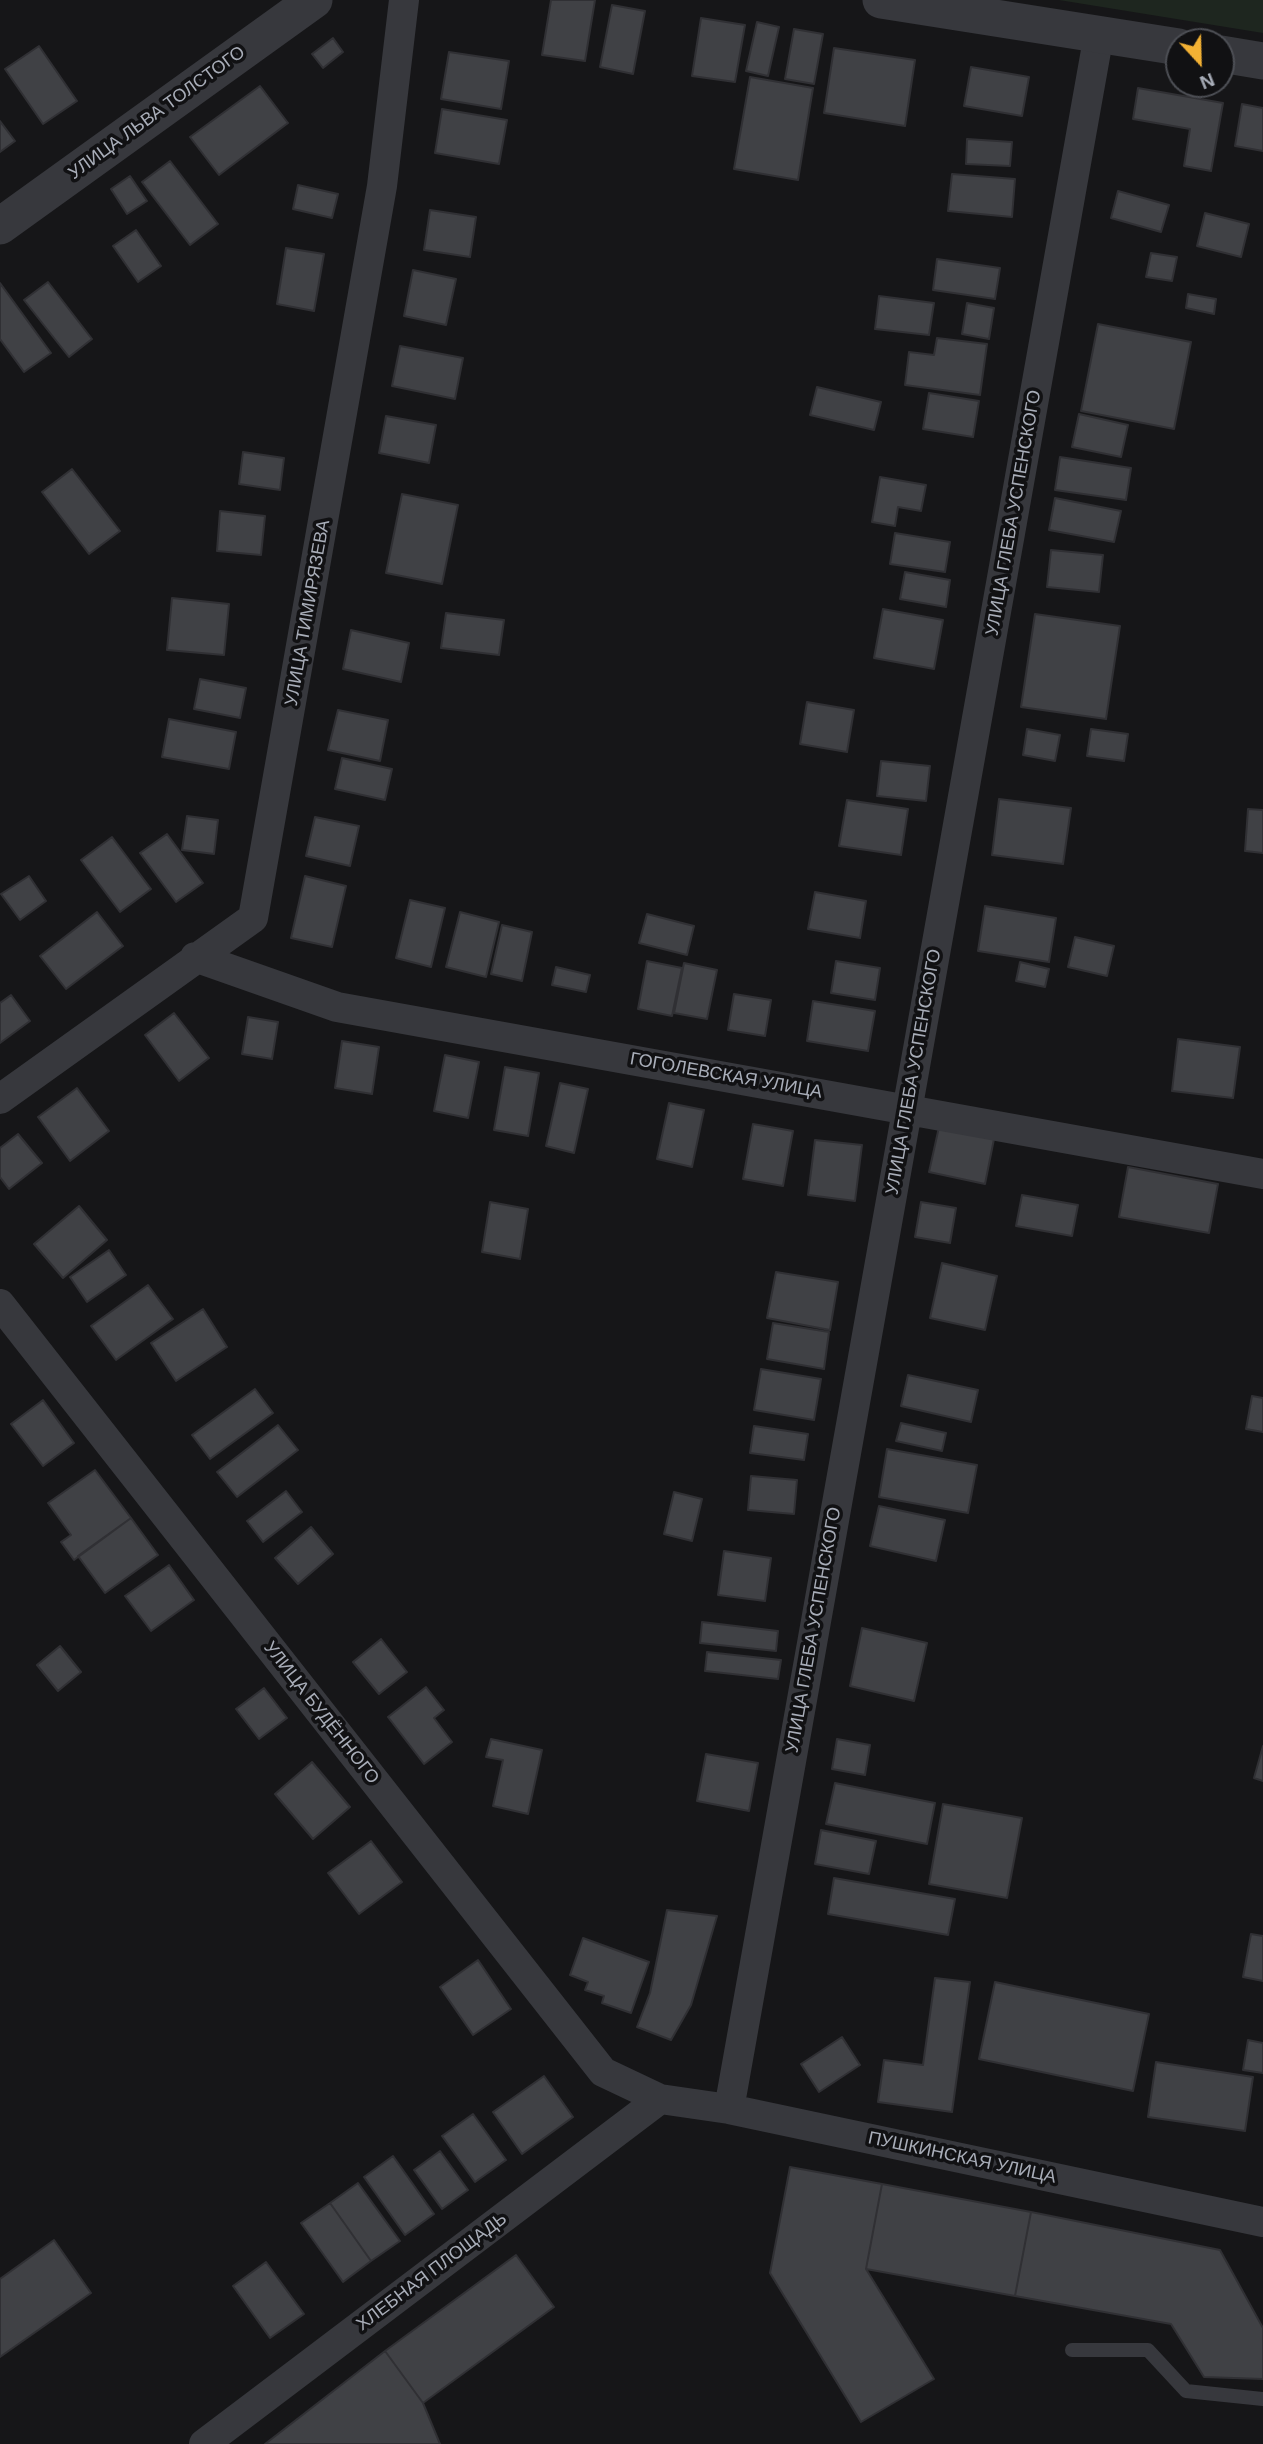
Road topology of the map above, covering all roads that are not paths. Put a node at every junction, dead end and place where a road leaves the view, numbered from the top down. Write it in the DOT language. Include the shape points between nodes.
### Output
graph roads {
  1 [pos="314,0"];
  2 [pos="404,0"];
  3 [pos="881,0"];
  4 [pos="1100,34"];
  5 [pos="1165,45"];
  6 [pos="1235,56"];
  7 [pos="1263,61"];
  8 [pos="0,226"];
  9 [pos="195,957"];
  10 [pos="0,1099"];
  11 [pos="908,1108"];
  12 [pos="1263,1174"];
  13 [pos="0,1304"];
  14 [pos="660,2099"];
  15 [pos="729,2109"];
  16 [pos="1263,2222"];
  17 [pos="1072,2350"];
  18 [pos="1263,2399"];
  19 [pos="204,2444"];
  1 -- 8 [label="street, УЛИЦА ЛЬВА ТОЛСТОГО"];
  2 -- 9 [label="street, УЛИЦА ТИМИРЯЗЕВА" via="382,186 253,918"];
  3 -- 4 [label="street"];
  4 -- 5 [label="street"];
  4 -- 11 [label="street, УЛИЦА ГЛЕБА УСПЕНСКОГО"];
  6 -- 7 [label="street"];
  9 -- 10 [label="street, УЛИЦА ТИМИРЯЗЕВА"];
  9 -- 11 [label="street, ГОГОЛЕВСКАЯ УЛИЦА" via="337,1007"];
  11 -- 12 [label="street, ГОГОЛЕВСКАЯ УЛИЦА"];
  11 -- 15 [label="street, УЛИЦА ГЛЕБА УСПЕНСКОГО"];
  13 -- 14 [label="street, УЛИЦА БУДЁННОГО" via="603,2072"];
  14 -- 15 [label="street, ПУШКИНСКАЯ УЛИЦА"];
  14 -- 19 [label="street, ХЛЕБНАЯ ПЛОЩАДЬ"];
  15 -- 16 [label="street, ПУШКИНСКАЯ УЛИЦА"];
  17 -- 18 [label="lane" via="1148,2350 1186,2390"];
}
